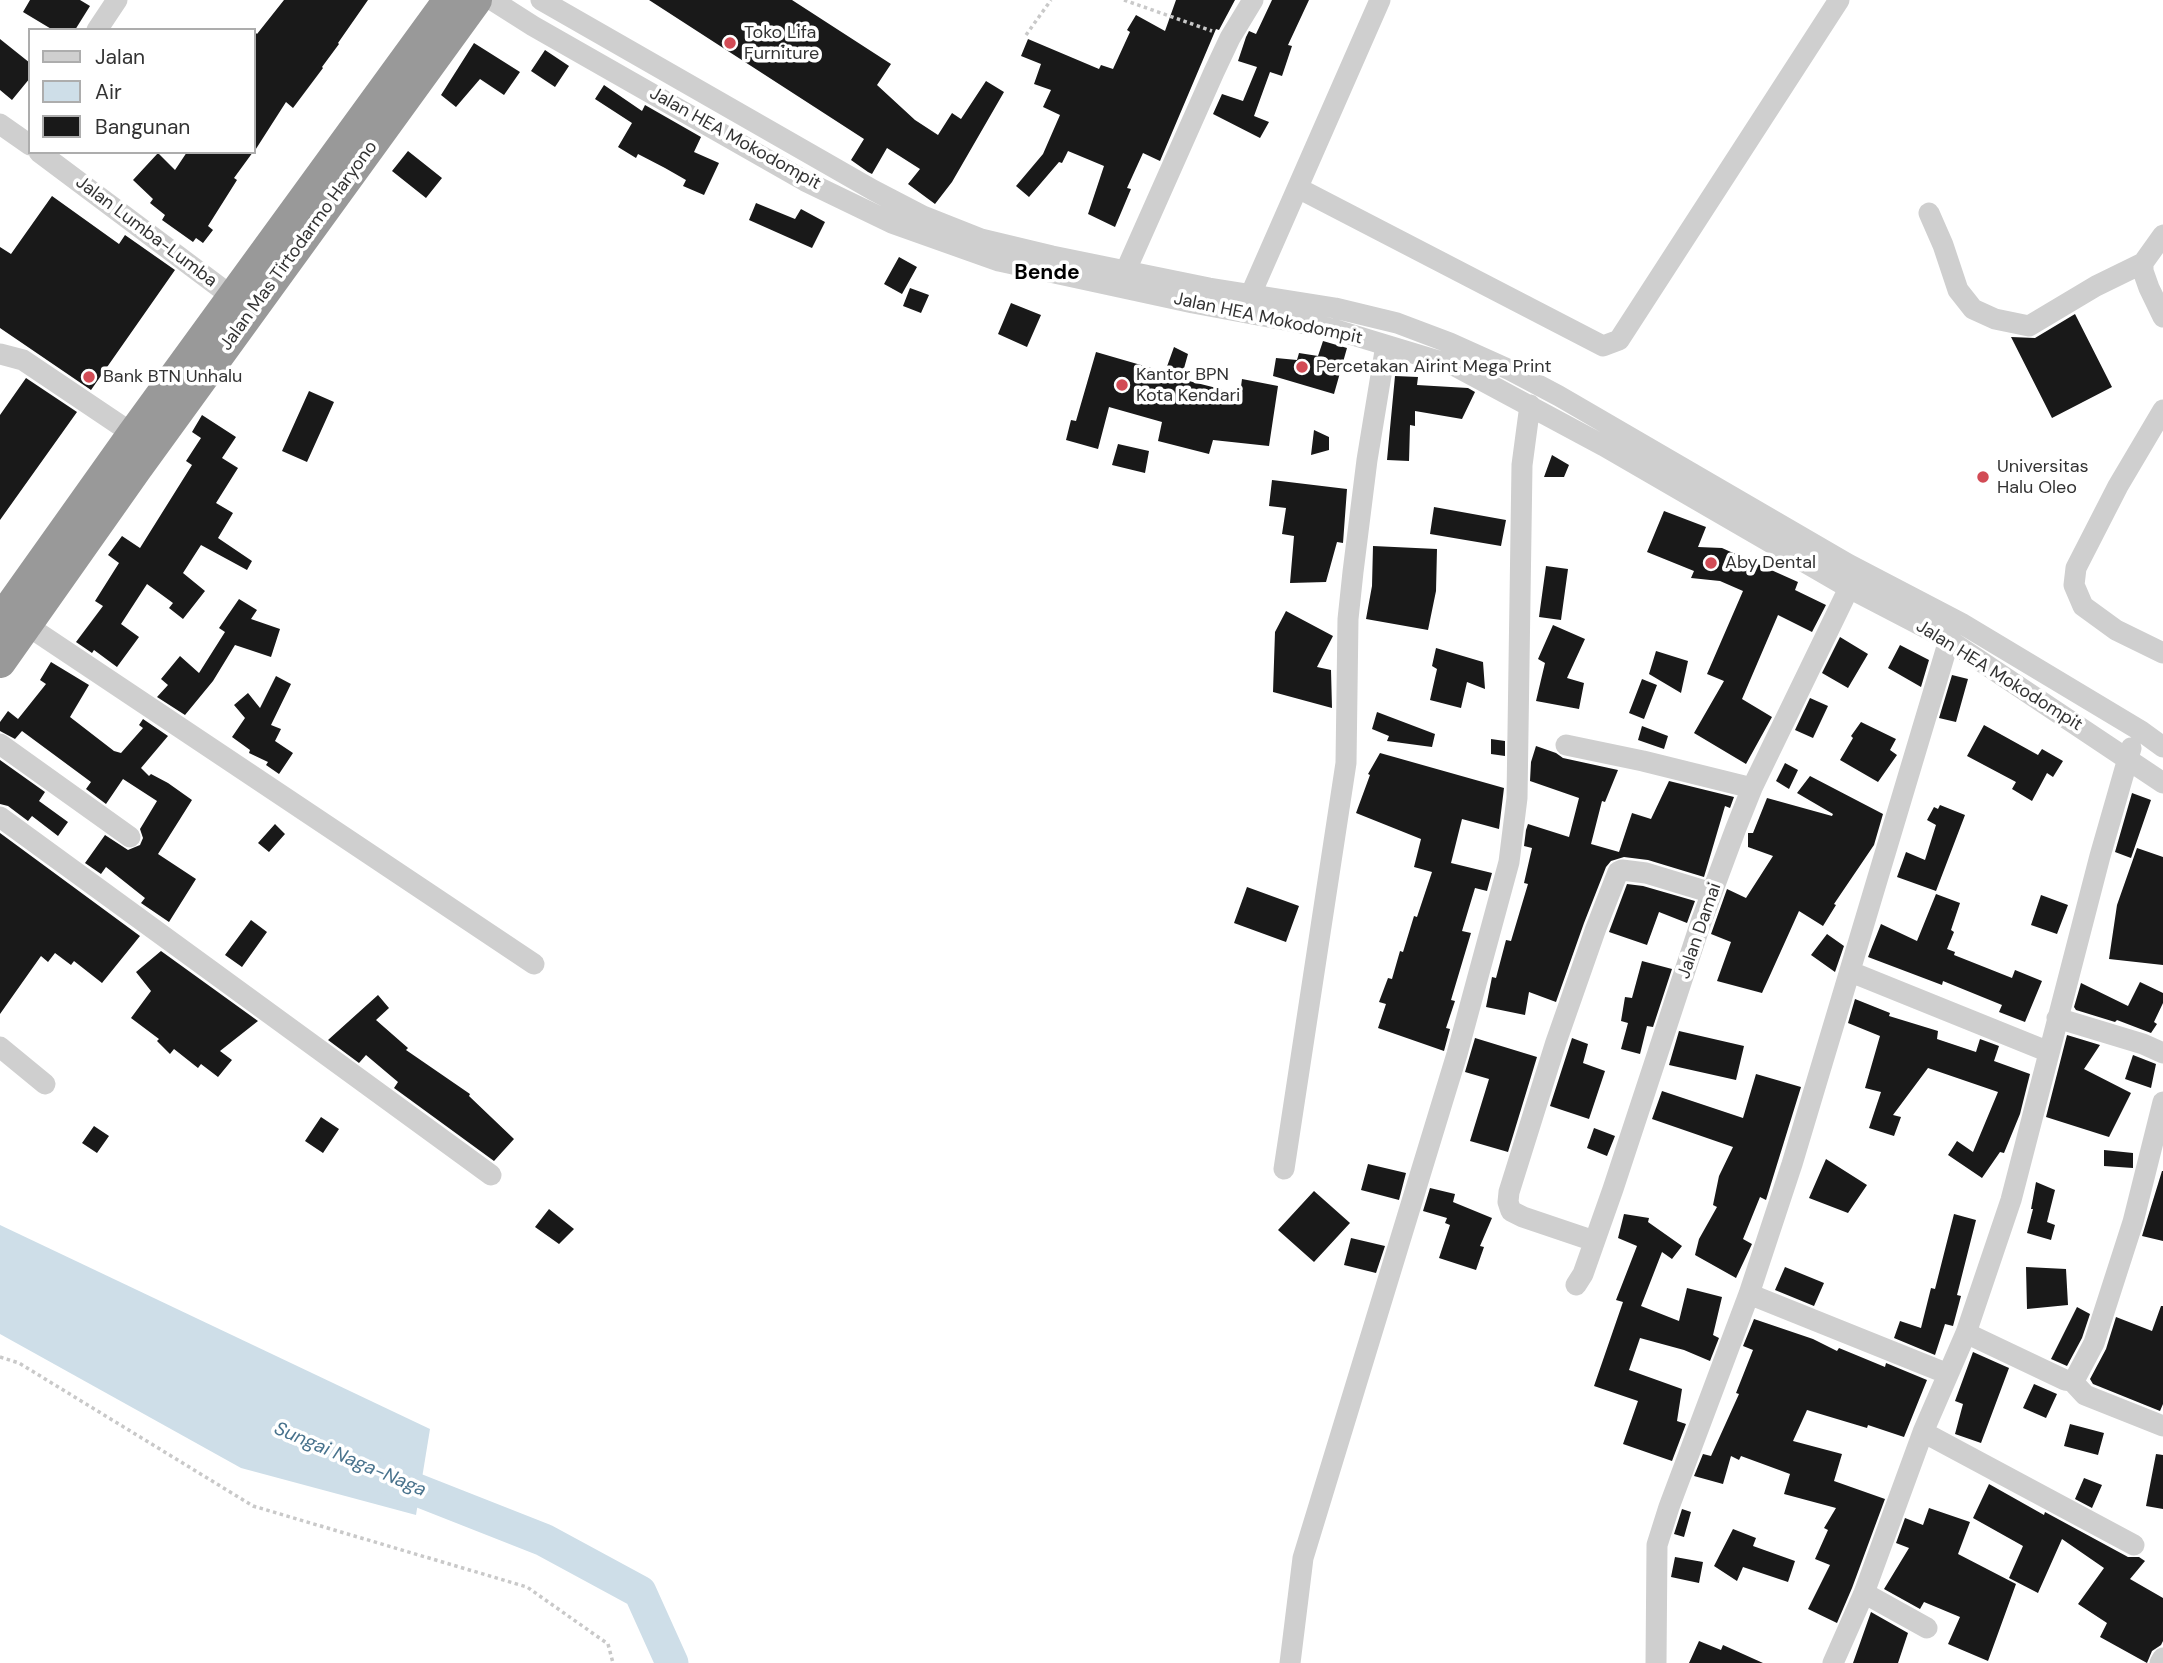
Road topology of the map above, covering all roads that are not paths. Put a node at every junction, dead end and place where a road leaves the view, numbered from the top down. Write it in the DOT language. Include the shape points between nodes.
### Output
graph roads {
  1 [pos="117,0"];
  2 [pos="449,0"];
  3 [pos="476,0"];
  4 [pos="492,0"];
  5 [pos="541,0"];
  6 [pos="1253,0"];
  7 [pos="1380,0"];
  8 [pos="1839,0"];
  9 [pos="98,28"];
  10 [pos="0,124"];
  11 [pos="28,141"];
  12 [pos="46,154"];
  13 [pos="859,182"];
  14 [pos="1298,188"];
  15 [pos="849,202"];
  16 [pos="1929,213"];
  17 [pos="2163,235"];
  18 [pos="2143,263"];
  19 [pos="1126,270"];
  20 [pos="1250,296"];
  21 [pos="243,304"];
  22 [pos="2163,317"];
  23 [pos="1386,345"];
  24 [pos="0,354"];
  25 [pos="1530,405"];
  26 [pos="2163,410"];
  27 [pos="133,434"];
  28 [pos="1636,440"];
  29 [pos="1629,461"];
  30 [pos="1849,587"];
  31 [pos="8,639"];
  32 [pos="1949,640"];
  33 [pos="2163,653"];
  34 [pos="2137,729"];
  35 [pos="0,744"];
  36 [pos="1566,745"];
  37 [pos="2163,747"];
  38 [pos="2128,759"];
  39 [pos="2163,783"];
  40 [pos="1752,788"];
  41 [pos="0,817"];
  42 [pos="130,837"];
  43 [pos="1712,893"];
  44 [pos="534,964"];
  45 [pos="1851,972"];
  46 [pos="2057,1018"];
  47 [pos="0,1048"];
  48 [pos="2049,1052"];
  49 [pos="2163,1053"];
  50 [pos="45,1084"];
  51 [pos="2163,1101"];
  52 [pos="1284,1169"];
  53 [pos="491,1175"];
  54 [pos="1594,1241"];
  55 [pos="1576,1285"];
  56 [pos="1749,1294"];
  57 [pos="1966,1333"];
  58 [pos="1948,1374"];
  59 [pos="2071,1381"];
  60 [pos="2163,1426"];
  61 [pos="1923,1432"];
  62 [pos="2134,1545"];
  63 [pos="1864,1593"];
  64 [pos="1927,1628"];
  65 [pos="2163,1658"];
  66 [pos="1290,1663"];
  67 [pos="1656,1663"];
  68 [pos="1833,1663"];
  69 [pos="2160,1663"];
  1 -- 9 [label="street"];
  2 -- 21 [label="highway, Jalan Mas Tirtodarmo Haryono"];
  3 -- 21 [label="highway, Jalan Mas Tirtodarmo Haryono"];
  4 -- 15 [label="street, Jalan HEA Mokodompit"];
  5 -- 13 [label="street, Jalan HEA Mokodompit"];
  6 -- 19 [label="street" via="1230,38"];
  7 -- 14 [label="street"];
  8 -- 14 [label="street" via="1619,340 1603,346"];
  10 -- 11 [label="street, Jalan Lumba-Lumba"];
  12 -- 21 [label="street, Jalan Lumba-Lumba"];
  13 -- 15 [label="street"];
  13 -- 19 [label="street, Jalan HEA Mokodompit" via="923,216 981,239"];
  14 -- 20 [label="street"];
  15 -- 23 [label="street, Jalan HEA Mokodompit" via="891,223 999,261 1333,329"];
  16 -- 18 [label="street" via="1958,290 1973,309 1995,319 2029,326"];
  17 -- 18 [label="street"];
  18 -- 22 [label="street"];
  19 -- 20 [label="street, Jalan HEA Mokodompit"];
  20 -- 28 [label="street, Jalan HEA Mokodompit" via="1335,308 1397,323 1510,370"];
  21 -- 27 [label="highway, Jalan Mas Tirtodarmo Haryono"];
  21 -- 31 [label="highway, Jalan Mas Tirtodarmo Haryono" via="136,469"];
  23 -- 25 [label="street, Jalan HEA Mokodompit" via="1455,366"];
  23 -- 52 [label="street" via="1349,608 1346,763"];
  24 -- 27 [label="street" via="23,360"];
  25 -- 29 [label="street, Jalan HEA Mokodompit"];
  25 -- 66 [label="street" via="1522,465 1521,661 1513,835 1457,1054 1303,1558"];
  26 -- 33 [label="street" via="2076,568 2074,586 2083,606 2116,630"];
  27 -- 31 [label="highway, Jalan Mas Tirtodarmo Haryono"];
  28 -- 29 [label="street"];
  28 -- 34 [label="street, Jalan HEA Mokodompit" via="1848,564 1961,623"];
  29 -- 30 [label="street, Jalan HEA Mokodompit"];
  30 -- 32 [label="street, Jalan HEA Mokodompit"];
  30 -- 40 [label="street, Jalan Damai"];
  31 -- 44 [label="street"];
  32 -- 38 [label="street, Jalan HEA Mokodompit"];
  32 -- 45 [label="street"];
  34 -- 37 [label="street, Jalan HEA Mokodompit"];
  34 -- 38 [label="street"];
  35 -- 42 [label="street"];
  36 -- 40 [label="street"];
  38 -- 39 [label="street, Jalan HEA Mokodompit"];
  38 -- 46 [label="street"];
  40 -- 43 [label="street, Jalan Damai"];
  41 -- 53 [label="street"];
  43 -- 54 [label="street, Jalan Damai"];
  43 -- 54 [label="street" via="1646,873 1618,872 1556,1042 1508,1202 1511,1211 1523,1217"];
  45 -- 48 [label="street"];
  45 -- 56 [label="street"];
  46 -- 48 [label="street"];
  46 -- 49 [label="street"];
  47 -- 50 [label="street"];
  48 -- 57 [label="street" via="2011,1200"];
  51 -- 59 [label="street" via="2133,1222 2094,1343"];
  54 -- 55 [label="street, Jalan Damai"];
  56 -- 58 [label="street"];
  56 -- 67 [label="street" via="1657,1545"];
  57 -- 58 [label="street"];
  57 -- 59 [label="street"];
  58 -- 61 [label="street"];
  59 -- 60 [label="street" via="2085,1395"];
  61 -- 62 [label="street"];
  61 -- 63 [label="street"];
  63 -- 64 [label="street"];
  63 -- 68 [label="street"];
  65 -- 69 [label="street"];
}
